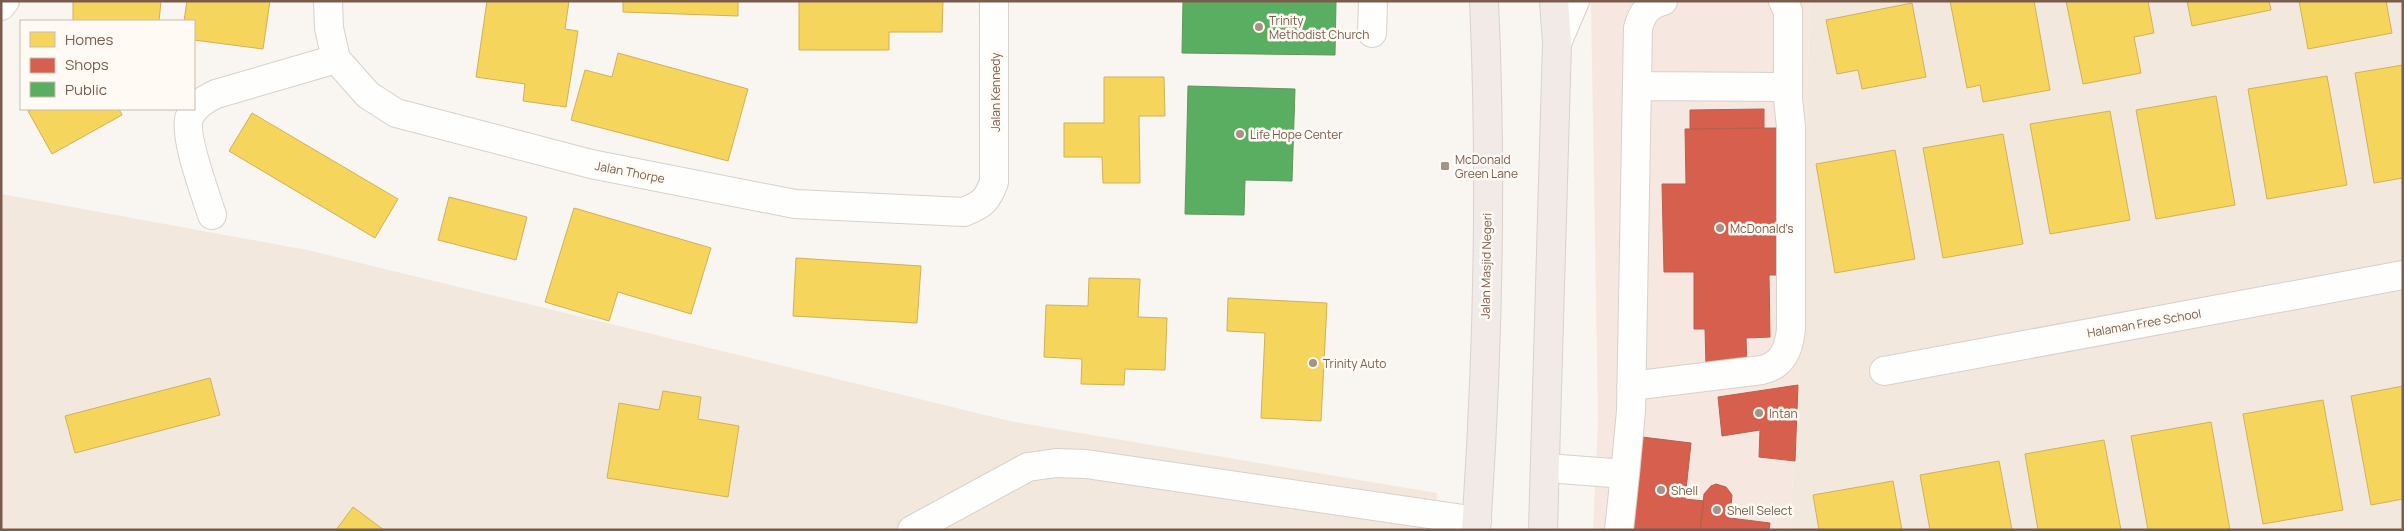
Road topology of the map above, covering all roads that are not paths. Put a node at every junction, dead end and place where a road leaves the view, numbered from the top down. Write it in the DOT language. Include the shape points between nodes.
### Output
graph roads {
  1 [pos="5,1"];
  2 [pos="328,1"];
  3 [pos="994,1"];
  4 [pos="1373,1"];
  5 [pos="1484,1"];
  6 [pos="1554,1"];
  7 [pos="1575,1"];
  8 [pos="1662,1"];
  9 [pos="1782,1"];
  10 [pos="1,6"];
  11 [pos="1372,33"];
  12 [pos="1557,43"];
  13 [pos="336,59"];
  14 [pos="1637,86"];
  15 [pos="1788,87"];
  16 [pos="195,110"];
  17 [pos="195,110"];
  18 [pos="994,182"];
  19 [pos="212,215"];
  20 [pos="2403,275"];
  21 [pos="1884,371"];
  22 [pos="1631,386"];
  23 [pos="1547,468"];
  24 [pos="1625,474"];
  25 [pos="1476,526"];
  26 [pos="912,530"];
  27 [pos="1543,530"];
  28 [pos="1619,530"];
  1 -- 10 [label="street"];
  2 -- 13 [label="street, Jalan Thorpe" via="329,28"];
  3 -- 18 [label="street, Jalan Kennedy"];
  4 -- 11 [label="street"];
  5 -- 25 [label="highway, Jalan Masjid Negeri" via="1490,120"];
  6 -- 12 [label="highway"];
  7 -- 12 [label="street"];
  8 -- 14 [label="street" via="1648,8 1641,17"];
  9 -- 15 [label="street" via="1788,11"];
  12 -- 23 [label="highway"];
  13 -- 16 [label="street" via="216,94 202,101"];
  13 -- 18 [label="street, Jalan Thorpe" via="368,95 396,113 591,164 795,204 964,212 980,205 988,197"];
  14 -- 15 [label="street"];
  14 -- 22 [label="street"];
  15 -- 22 [label="street" via="1791,127 1791,329 1786,354 1771,368 1762,370"];
  17 -- 19 [label="street" via="189,117 188,133"];
  20 -- 21 [label="street, Halaman Free School"];
  22 -- 24 [label="street"];
  23 -- 24 [label="street"];
  23 -- 27 [label="highway"];
  24 -- 28 [label="street"];
  25 -- 26 [label="street" via="1086,464 1056,463 1028,467"];
}
